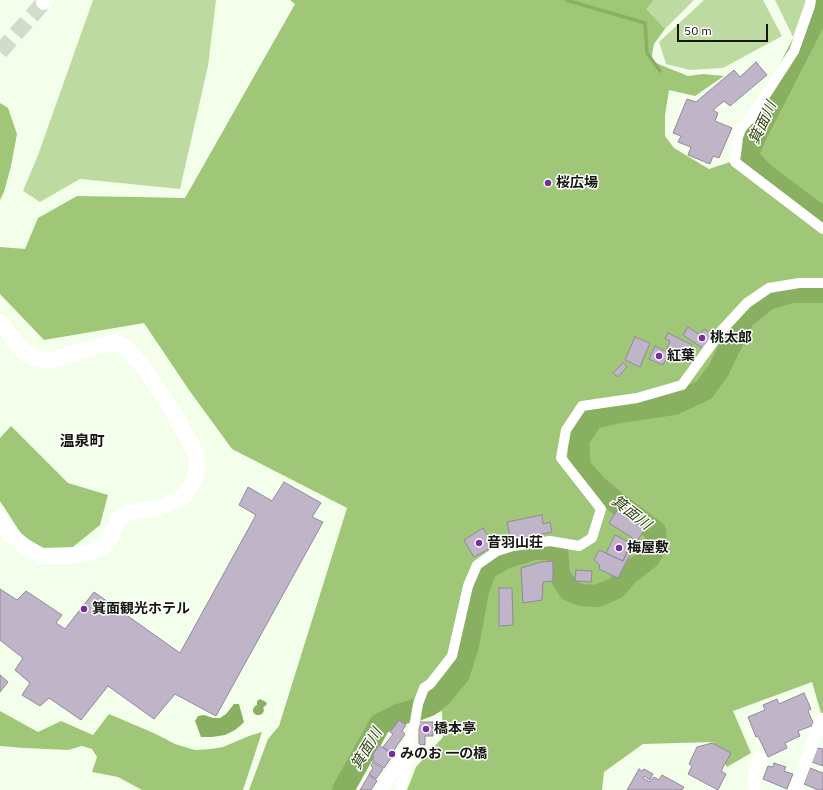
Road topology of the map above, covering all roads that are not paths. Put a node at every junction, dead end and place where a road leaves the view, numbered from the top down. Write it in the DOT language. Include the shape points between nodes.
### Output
graph roads {
  1 [pos="811,0"];
  2 [pos="823,229"];
  3 [pos="823,284"];
  4 [pos="0,322"];
  5 [pos="0,519"];
  6 [pos="823,720"];
  7 [pos="407,749"];
  8 [pos="760,759"];
  9 [pos="381,790"];
  10 [pos="400,790"];
  11 [pos="754,790"];
  12 [pos="797,790"];
  1 -- 2 [label="street" via="794,50 750,120 739,130 735,162"];
  3 -- 7 [label="street" via="798,283 769,288 747,304 722,330 682,385 637,398 582,406 566,430 561,458 600,509 592,538 579,546 550,541 514,546 497,551 477,565 468,586 452,656 424,688"];
  4 -- 5 [label="street" via="21,350 36,359 52,360 114,342 125,347 143,366 174,414 197,456 198,470 192,485 181,498 161,507 130,512 119,518 105,546 87,554 42,556 25,547 11,535"];
  6 -- 12 [label="street" via="794,789"];
  7 -- 9 [label="street"];
  7 -- 10 [label="street" via="408,760"];
  8 -- 11 [label="street" via="754,778"];
}
